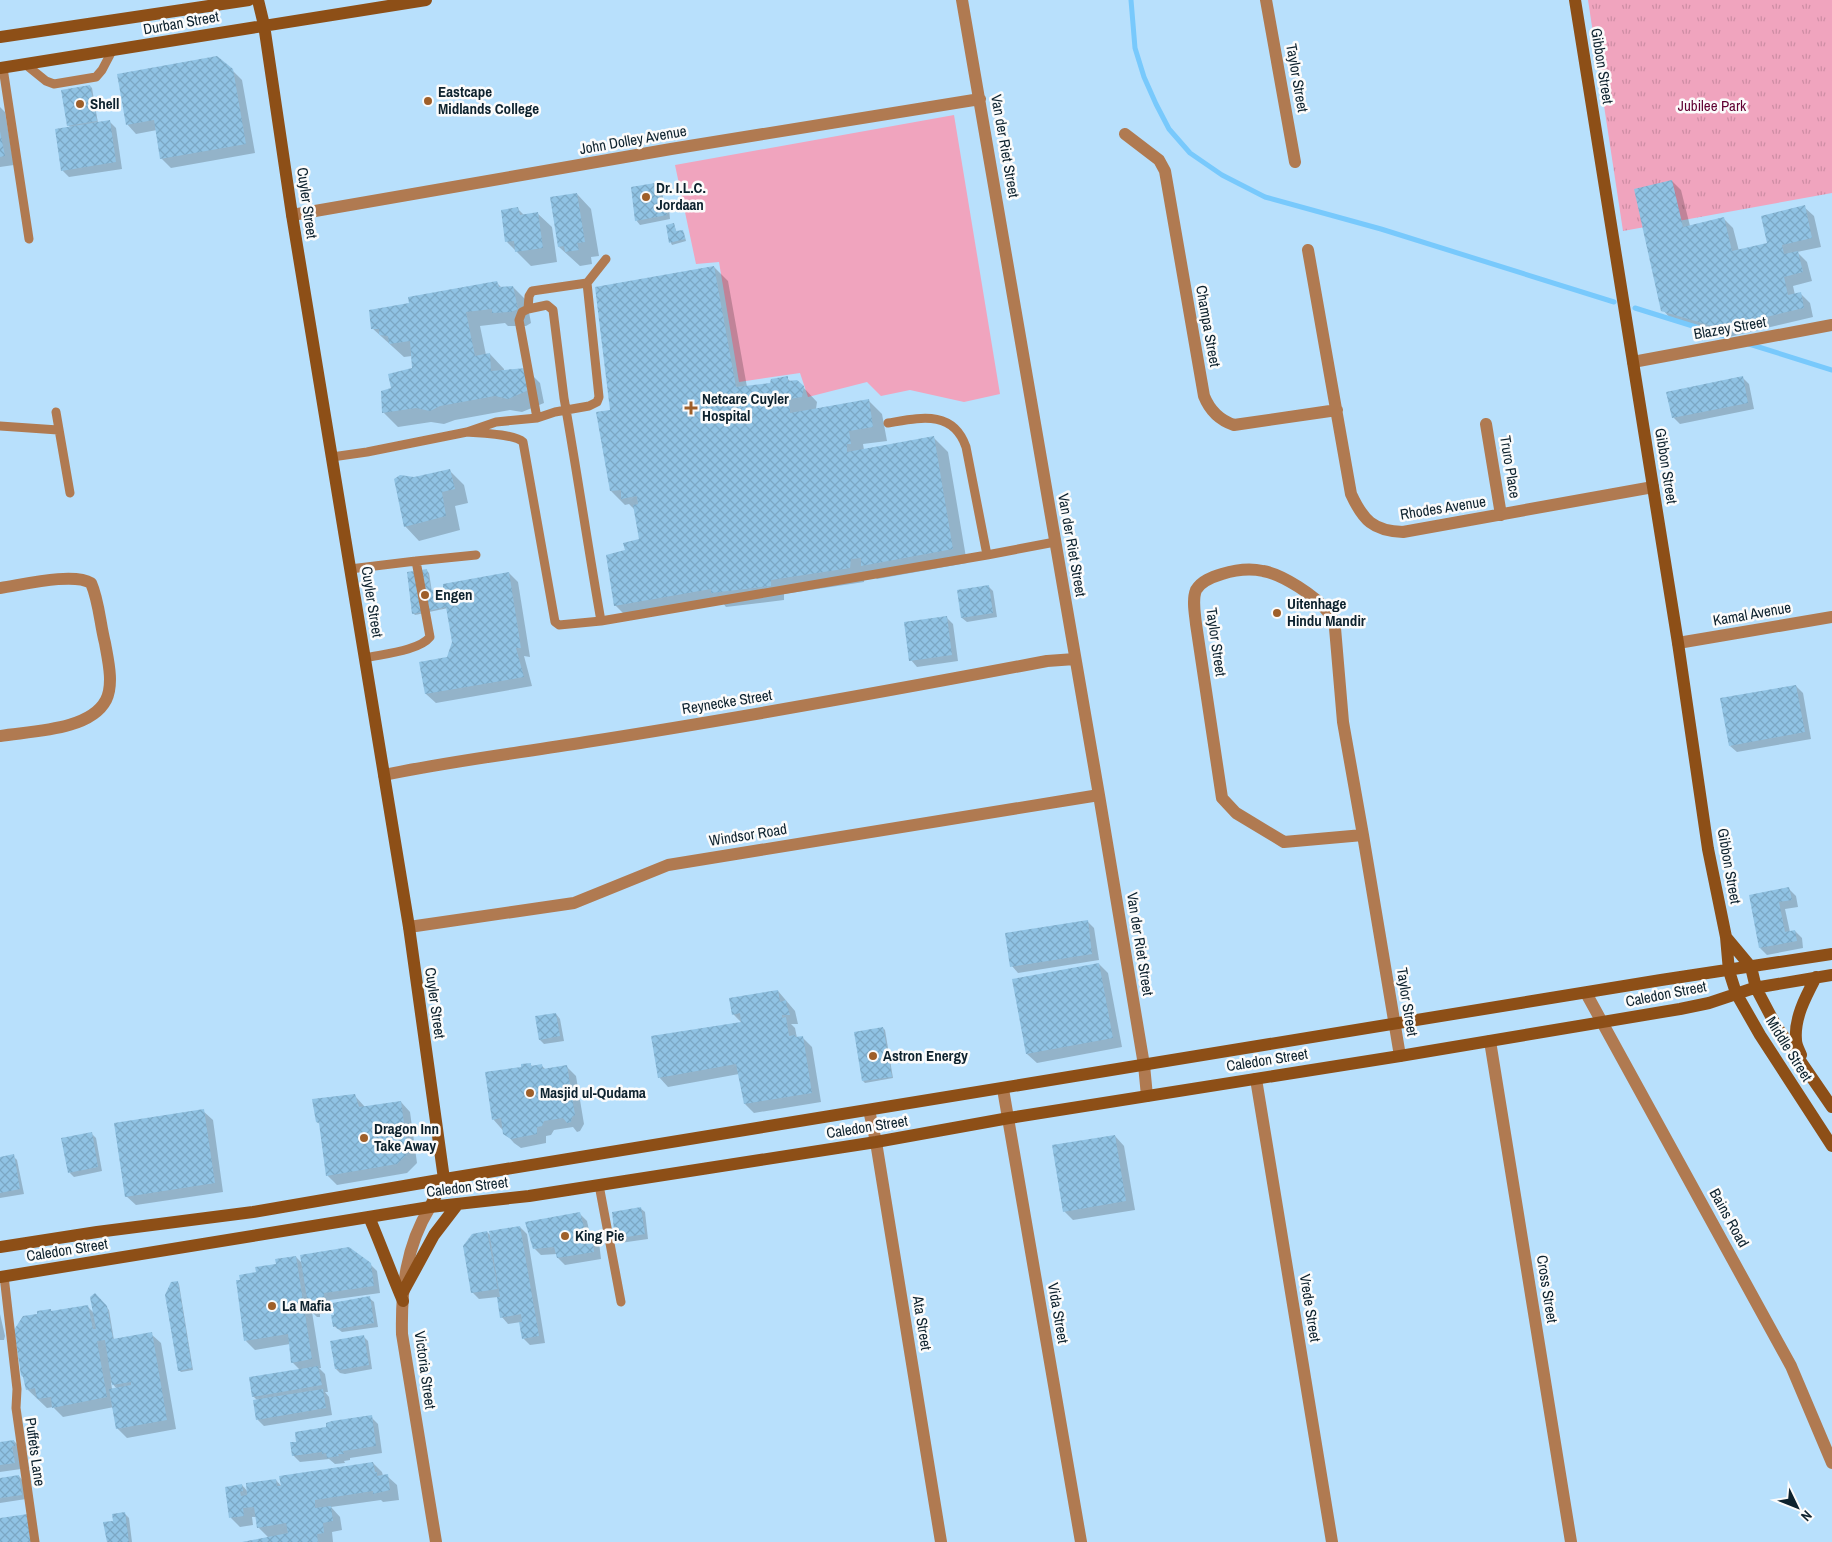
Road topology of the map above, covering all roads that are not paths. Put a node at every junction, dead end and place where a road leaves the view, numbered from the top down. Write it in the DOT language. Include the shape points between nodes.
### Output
graph roads {
  1 [pos="249,0"];
  2 [pos="258,0"];
  3 [pos="426,0"];
  4 [pos="962,0"];
  5 [pos="1266,0"];
  6 [pos="1575,0"];
  7 [pos="264,26"];
  8 [pos="0,38"];
  9 [pos="112,51"];
  10 [pos="25,64"];
  11 [pos="1,68"];
  12 [pos="980,99"];
  13 [pos="1125,134"];
  14 [pos="1295,162"];
  15 [pos="292,215"];
  16 [pos="29,239"];
  17 [pos="1308,250"];
  18 [pos="606,259"];
  19 [pos="587,283"];
  20 [pos="528,309"];
  21 [pos="1832,325"];
  22 [pos="1633,362"];
  23 [pos="566,410"];
  24 [pos="1337,410"];
  25 [pos="56,412"];
  26 [pos="537,418"];
  27 [pos="888,423"];
  28 [pos="1486,424"];
  29 [pos="0,426"];
  30 [pos="58,430"];
  31 [pos="467,432"];
  32 [pos="332,457"];
  33 [pos="1653,487"];
  34 [pos="70,493"];
  35 [pos="1501,515"];
  36 [pos="1055,542"];
  37 [pos="986,555"];
  38 [pos="476,556"];
  39 [pos="416,561"];
  40 [pos="350,569"];
  41 [pos="0,588"];
  42 [pos="1832,617"];
  43 [pos="602,620"];
  44 [pos="1678,643"];
  45 [pos="365,658"];
  46 [pos="1075,659"];
  47 [pos="0,736"];
  48 [pos="384,775"];
  49 [pos="1099,795"];
  50 [pos="1363,834"];
  51 [pos="409,927"];
  52 [pos="1726,937"];
  53 [pos="1832,954"];
  54 [pos="1751,967"];
  55 [pos="1729,971"];
  56 [pos="1832,975"];
  57 [pos="1816,977"];
  58 [pos="1756,988"];
  59 [pos="1586,993"];
  60 [pos="1736,993"];
  61 [pos="1602,1022"];
  62 [pos="1394,1025"];
  63 [pos="1490,1041"];
  64 [pos="1400,1056"];
  65 [pos="1144,1065"];
  66 [pos="1809,1074"];
  67 [pos="1256,1079"];
  68 [pos="1003,1089"];
  69 [pos="1147,1096"];
  70 [pos="1832,1107"];
  71 [pos="869,1110"];
  72 [pos="1008,1118"];
  73 [pos="876,1142"];
  74 [pos="1832,1146"];
  75 [pos="444,1179"];
  76 [pos="599,1185"];
  77 [pos="457,1205"];
  78 [pos="430,1207"];
  79 [pos="369,1217"];
  80 [pos="0,1248"];
  81 [pos="2,1277"];
  82 [pos="403,1296"];
  83 [pos="621,1302"];
  84 [pos="1832,1463"];
  85 [pos="35,1542"];
  86 [pos="436,1542"];
  87 [pos="941,1542"];
  88 [pos="1081,1542"];
  89 [pos="1332,1542"];
  90 [pos="1571,1542"];
  1 -- 8 [label="main road, Durban Street"];
  2 -- 7 [label="main road, Cuyler Street"];
  3 -- 7 [label="main road, Durban Street"];
  4 -- 12 [label="street, Van der Riet Street"];
  5 -- 14 [label="street, Taylor Street"];
  6 -- 22 [label="main road, Gibbon Street"];
  7 -- 9 [label="main road, Durban Street"];
  7 -- 15 [label="main road, Cuyler Street"];
  9 -- 10 [label="main road, Durban Street"];
  9 -- 10 [label="lane" via="96,77 54,84"];
  10 -- 11 [label="main road, Durban Street"];
  11 -- 16 [label="lane"];
  12 -- 15 [label="street, John Dolley Avenue"];
  12 -- 36 [label="street, Van der Riet Street"];
  13 -- 24 [label="street, Champa Street" via="1159,160 1165,170 1204,396 1209,408 1222,420 1234,425"];
  15 -- 32 [label="main road, Cuyler Street"];
  17 -- 24 [label="street, Rhodes Avenue"];
  18 -- 19 [label="lane"];
  19 -- 20 [label="lane" via="532,291"];
  19 -- 23 [label="lane" via="599,398 589,406"];
  20 -- 23 [label="lane" via="547,305 553,310"];
  20 -- 26 [label="lane" via="518,320"];
  21 -- 22 [label="street, Blazey Street"];
  22 -- 33 [label="main road, Gibbon Street"];
  23 -- 26 [label="lane"];
  23 -- 43 [label="lane"];
  24 -- 35 [label="street, Rhodes Avenue" via="1351,494 1357,508 1369,522 1387,531 1403,532"];
  25 -- 30 [label="lane"];
  26 -- 31 [label="lane" via="496,422"];
  27 -- 37 [label="lane" via="932,418 947,422 958,431 966,447"];
  28 -- 35 [label="street, Truro Place"];
  29 -- 30 [label="lane"];
  30 -- 34 [label="lane"];
  31 -- 32 [label="lane"];
  31 -- 43 [label="lane" via="512,436 523,442 555,622 559,625"];
  32 -- 40 [label="main road, Cuyler Street"];
  33 -- 35 [label="street, Rhodes Avenue"];
  33 -- 44 [label="main road, Gibbon Street"];
  36 -- 37 [label="lane"];
  36 -- 46 [label="street, Van der Riet Street"];
  37 -- 43 [label="lane"];
  38 -- 39 [label="lane"];
  39 -- 40 [label="lane"];
  39 -- 45 [label="lane" via="430,637 413,647"];
  40 -- 45 [label="main road, Cuyler Street"];
  41 -- 47 [label="street" via="65,578 91,583 109,682 106,700 95,713 82,721"];
  42 -- 44 [label="street, Kamal Avenue"];
  44 -- 52 [label="main road, Gibbon Street" via="1708,849"];
  45 -- 48 [label="main road, Cuyler Street"];
  46 -- 48 [label="street, Reynecke Street" via="1047,661"];
  46 -- 49 [label="street, Van der Riet Street"];
  48 -- 51 [label="main road, Cuyler Street"];
  49 -- 51 [label="street, Windsor Road" via="668,865 574,903"];
  49 -- 65 [label="street, Van der Riet Street"];
  50 -- 50 [label="street, Taylor Street" via="1343,722 1333,619 1313,598 1283,578 1264,571 1248,569 1210,578 1197,589 1194,598 1222,798 1236,812 1284,842"];
  50 -- 62 [label="street, Taylor Street"];
  51 -- 75 [label="main road, Cuyler Street"];
  52 -- 54 [label="main road, Gibbon Street"];
  52 -- 55 [label="main road, Gibbon Street"];
  53 -- 54 [label="main road, Caledon Street"];
  54 -- 55 [label="main road, Caledon Street"];
  54 -- 58 [label="main road, Middle Street"];
  55 -- 59 [label="main road, Caledon Street"];
  55 -- 60 [label="main road, Middle Street"];
  56 -- 57 [label="main road, Caledon Street"];
  57 -- 58 [label="main road, Caledon Street"];
  57 -- 66 [label="main road" via="1800,1014 1795,1042"];
  58 -- 60 [label="main road, Caledon Street"];
  58 -- 66 [label="main road, Middle Street" via="1775,1024"];
  59 -- 61 [label="street, Bains Road"];
  59 -- 62 [label="main road, Caledon Street"];
  60 -- 61 [label="main road, Caledon Street" via="1709,1003"];
  60 -- 74 [label="main road, Middle Street" via="1778,1065"];
  61 -- 63 [label="main road, Caledon Street"];
  61 -- 84 [label="street, Bains Road" via="1791,1366"];
  62 -- 64 [label="street, Taylor Street"];
  62 -- 65 [label="main road, Caledon Street"];
  63 -- 64 [label="main road, Caledon Street"];
  63 -- 90 [label="street, Cross Street"];
  64 -- 67 [label="main road, Caledon Street"];
  65 -- 68 [label="main road, Caledon Street"];
  65 -- 69 [label="street, Van der Riet Street"];
  66 -- 70 [label="main road, Middle Street"];
  67 -- 69 [label="main road, Caledon Street"];
  67 -- 89 [label="street, Vrede Street"];
  68 -- 71 [label="main road, Caledon Street"];
  68 -- 72 [label="street, Vida Street"];
  69 -- 72 [label="main road, Caledon Street"];
  71 -- 73 [label="street, Ata Street"];
  71 -- 75 [label="main road, Caledon Street"];
  72 -- 73 [label="main road, Caledon Street"];
  72 -- 88 [label="street, Vida Street"];
  73 -- 76 [label="main road, Caledon Street"];
  73 -- 87 [label="street, Ata Street"];
  75 -- 78 [label="main road"];
  75 -- 80 [label="main road, Caledon Street" via="253,1212"];
  76 -- 77 [label="main road, Caledon Street"];
  76 -- 83 [label="lane"];
  77 -- 78 [label="main road, Caledon Street"];
  77 -- 82 [label="main road" via="434,1235"];
  78 -- 79 [label="main road, Caledon Street"];
  78 -- 82 [label="street, Victoria Street" via="414,1240"];
  79 -- 81 [label="main road, Caledon Street"];
  79 -- 82 [label="main road" via="389,1270"];
  81 -- 85 [label="lane, Puffets Lane"];
  82 -- 86 [label="street, Victoria Street" via="402,1334"];
}
